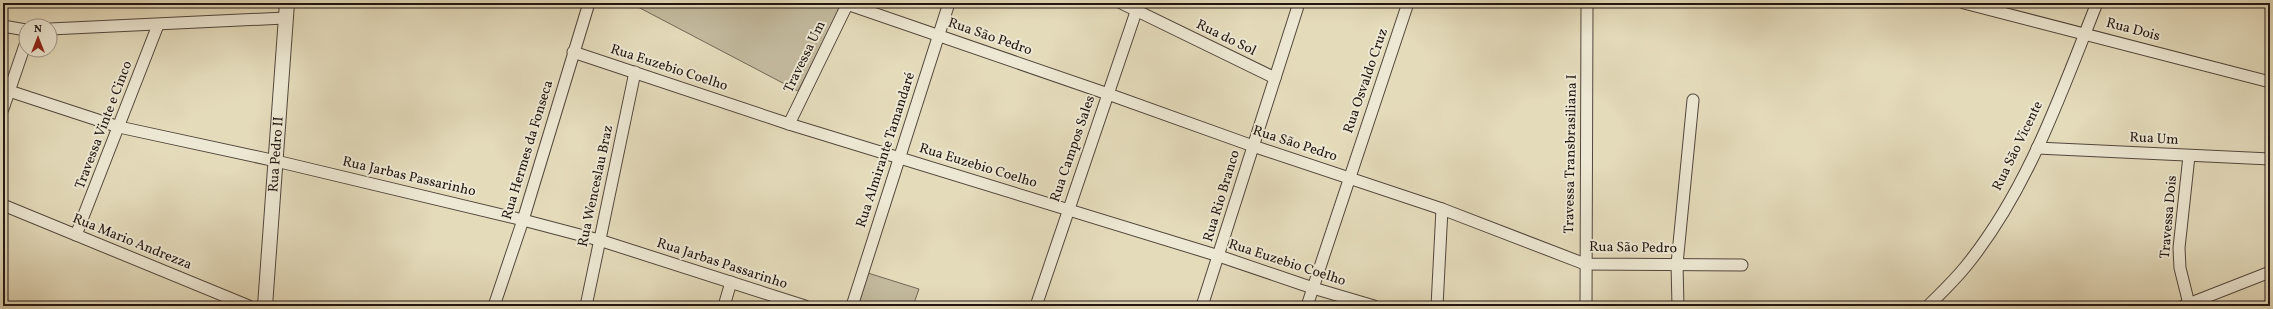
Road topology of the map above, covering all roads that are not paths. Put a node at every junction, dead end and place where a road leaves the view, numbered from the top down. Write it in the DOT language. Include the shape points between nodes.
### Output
graph roads {
  1 [pos="287,3"];
  2 [pos="589,3"];
  3 [pos="949,3"];
  4 [pos="1121,3"];
  5 [pos="1299,3"];
  6 [pos="1408,3"];
  7 [pos="1587,3"];
  8 [pos="1964,3"];
  9 [pos="2096,3"];
  10 [pos="848,4"];
  11 [pos="1137,7"];
  12 [pos="285,18"];
  13 [pos="158,25"];
  14 [pos="3,26"];
  15 [pos="18,29"];
  16 [pos="58,30"];
  17 [pos="2085,33"];
  18 [pos="939,35"];
  19 [pos="573,52"];
  20 [pos="19,58"];
  21 [pos="635,72"];
  22 [pos="1275,78"];
  23 [pos="2270,82"];
  24 [pos="6,90"];
  25 [pos="1108,94"];
  26 [pos="1694,100"];
  27 [pos="3,109"];
  28 [pos="789,124"];
  29 [pos="119,127"];
  30 [pos="1253,146"];
  31 [pos="2037,148"];
  32 [pos="2189,156"];
  33 [pos="899,157"];
  34 [pos="2270,159"];
  35 [pos="276,161"];
  36 [pos="1349,177"];
  37 [pos="3,205"];
  38 [pos="1068,209"];
  39 [pos="1442,209"];
  40 [pos="523,220"];
  41 [pos="76,235"];
  42 [pos="599,240"];
  43 [pos="1218,256"];
  44 [pos="1585,264"];
  45 [pos="1677,264"];
  46 [pos="1742,265"];
  47 [pos="2270,272"];
  48 [pos="731,282"];
  49 [pos="1313,288"];
  50 [pos="2186,305"];
  51 [pos="249,306"];
  52 [pos="265,306"];
  53 [pos="494,306"];
  54 [pos="586,306"];
  55 [pos="724,306"];
  56 [pos="805,306"];
  57 [pos="852,306"];
  58 [pos="1036,306"];
  59 [pos="1202,306"];
  60 [pos="1307,306"];
  61 [pos="1374,306"];
  62 [pos="1437,306"];
  63 [pos="1586,306"];
  64 [pos="1678,306"];
  65 [pos="1928,306"];
  1 -- 12 [label="street, Rua Pedro II"];
  2 -- 19 [label="street, Rua Hermes da Fonseca"];
  3 -- 18 [label="street, Rua Almirante Tamandaré"];
  4 -- 11 [label="street, Rua do Sol"];
  5 -- 22 [label="street, Rua Rio Branco"];
  6 -- 36 [label="street, Rua Osvaldo Cruz"];
  7 -- 44 [label="street, Travessa Transbrasiliana I"];
  8 -- 17 [label="street, Rua Dois"];
  9 -- 17 [label="street, Rua São Vicente"];
  10 -- 18 [label="street, Rua São Pedro"];
  10 -- 28 [label="street, Travessa Um"];
  11 -- 22 [label="street, Rua do Sol"];
  11 -- 25 [label="street, Rua Campos Sales"];
  12 -- 13 [label="street"];
  12 -- 35 [label="street, Rua Pedro II"];
  13 -- 16 [label="street"];
  13 -- 29 [label="street, Travessa Vinte e Cinco"];
  14 -- 15 [label="street"];
  17 -- 23 [label="street, Rua Dois"];
  17 -- 31 [label="street, Rua São Vicente"];
  18 -- 25 [label="street, Rua São Pedro"];
  18 -- 33 [label="street, Rua Almirante Tamandaré"];
  19 -- 21 [label="street, Rua Euzebio Coelho"];
  19 -- 40 [label="street, Rua Hermes da Fonseca"];
  20 -- 24 [label="street"];
  21 -- 28 [label="street, Rua Euzebio Coelho"];
  21 -- 42 [label="street, Rua Wenceslau Braz"];
  22 -- 30 [label="street, Rua Rio Branco"];
  24 -- 27 [label="street"];
  24 -- 29 [label="street, Rua Jarbas Passarinho"];
  25 -- 30 [label="street, Rua São Pedro"];
  25 -- 38 [label="street, Rua Campos Sales"];
  26 -- 45 [label="street"];
  28 -- 33 [label="street, Rua Euzebio Coelho"];
  29 -- 35 [label="street, Rua Jarbas Passarinho"];
  29 -- 41 [label="street, Travessa Vinte e Cinco"];
  30 -- 36 [label="street, Rua São Pedro"];
  30 -- 43 [label="street, Rua Rio Branco"];
  31 -- 32 [label="street, Rua Um"];
  31 -- 65 [label="street, Rua São Vicente" via="2022,180 1981,246 1966,267"];
  32 -- 34 [label="street, Rua Um"];
  32 -- 50 [label="street, Travessa Dois" via="2179,248"];
  33 -- 38 [label="street, Rua Euzebio Coelho"];
  33 -- 57 [label="street, Rua Almirante Tamandaré"];
  35 -- 40 [label="street, Rua Jarbas Passarinho"];
  35 -- 52 [label="street, Rua Pedro II"];
  36 -- 39 [label="street, Rua São Pedro"];
  36 -- 49 [label="street, Rua Osvaldo Cruz"];
  37 -- 41 [label="street, Rua Mario Andrezza"];
  38 -- 43 [label="street, Rua Euzebio Coelho"];
  38 -- 58 [label="street, Rua Campos Sales"];
  39 -- 44 [label="street, Rua São Pedro"];
  39 -- 62 [label="street"];
  40 -- 42 [label="street, Rua Jarbas Passarinho"];
  40 -- 53 [label="street, Rua Hermes da Fonseca"];
  41 -- 51 [label="street, Rua Mario Andrezza"];
  42 -- 48 [label="street, Rua Jarbas Passarinho"];
  42 -- 54 [label="street, Rua Wenceslau Braz"];
  43 -- 49 [label="street, Rua Euzebio Coelho"];
  43 -- 59 [label="street, Rua Rio Branco"];
  44 -- 45 [label="street, Rua São Pedro"];
  44 -- 63 [label="street, Travessa Transbrasiliana I"];
  45 -- 46 [label="street, Rua São Pedro"];
  45 -- 64 [label="street"];
  47 -- 50 [label="street"];
  48 -- 55 [label="street"];
  48 -- 56 [label="street, Rua Jarbas Passarinho"];
  49 -- 60 [label="street, Rua Osvaldo Cruz"];
  49 -- 61 [label="street, Rua Euzebio Coelho"];
}
